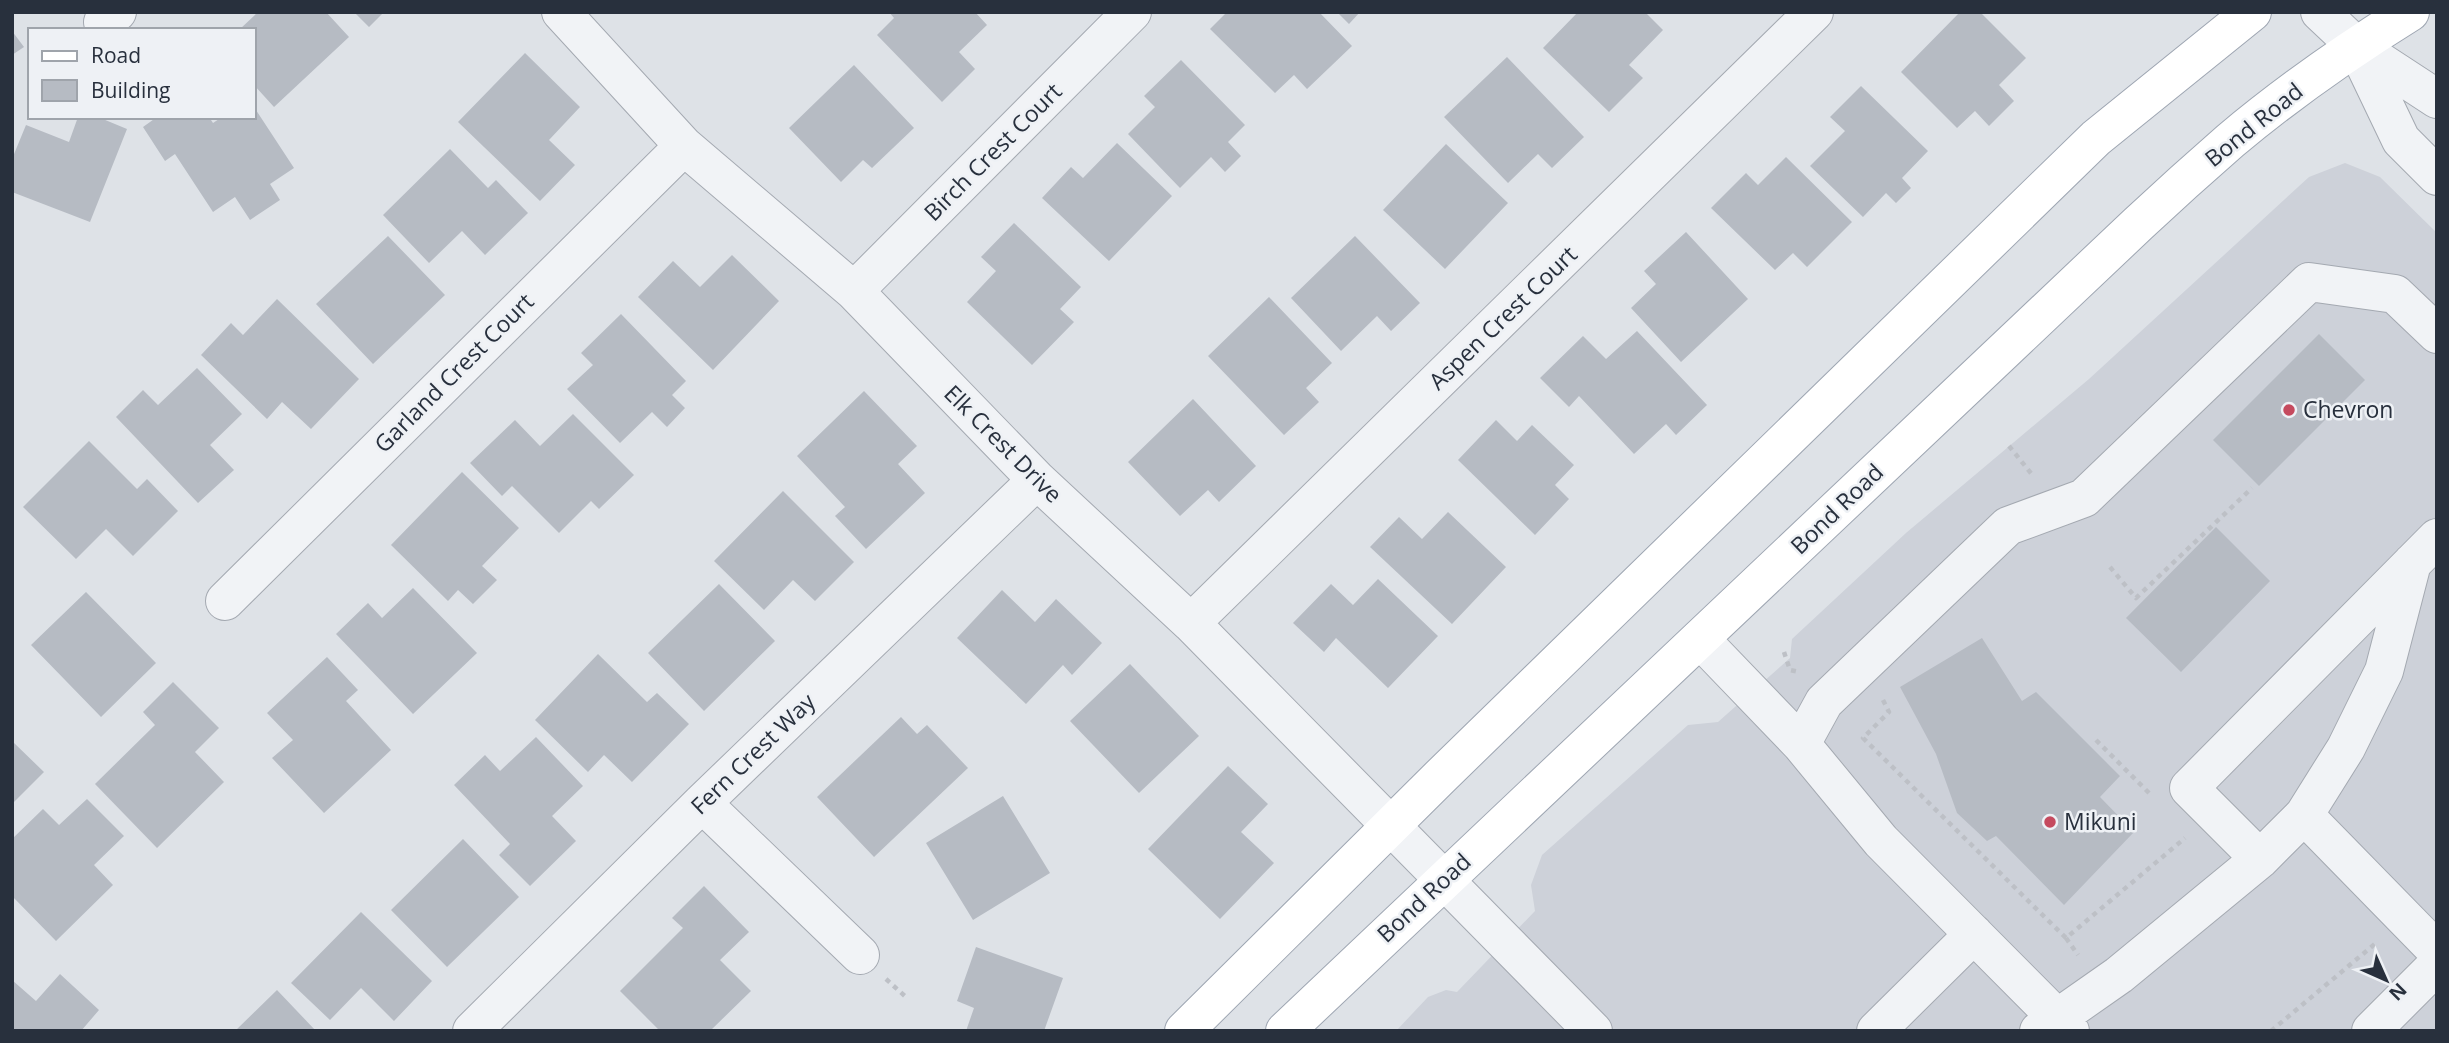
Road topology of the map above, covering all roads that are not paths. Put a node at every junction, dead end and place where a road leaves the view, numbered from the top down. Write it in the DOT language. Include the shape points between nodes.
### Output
graph roads {
  1 [pos="561,12"];
  2 [pos="1132,12"];
  3 [pos="1814,12"];
  4 [pos="2252,12"];
  5 [pos="2320,12"];
  6 [pos="2410,12"];
  7 [pos="2356,46"];
  8 [pos="2437,100"];
  9 [pos="684,146"];
  10 [pos="2437,176"];
  11 [pos="854,291"];
  12 [pos="2437,334"];
  13 [pos="1037,480"];
  14 [pos="2425,550"];
  15 [pos="225,601"];
  16 [pos="1191,624"];
  17 [pos="1700,639"];
  18 [pos="1801,744"];
  19 [pos="702,803"];
  20 [pos="2304,815"];
  21 [pos="1392,825"];
  22 [pos="2260,859"];
  23 [pos="1442,880"];
  24 [pos="1974,934"];
  25 [pos="2437,951"];
  26 [pos="860,955"];
  27 [pos="2437,965"];
  28 [pos="2055,1026"];
  29 [pos="472,1031"];
  30 [pos="1184,1031"];
  31 [pos="1284,1031"];
  32 [pos="1593,1031"];
  33 [pos="1876,1031"];
  34 [pos="2371,1031"];
  1 -- 9 [label="street, Elk Crest Drive"];
  2 -- 11 [label="street, Birch Crest Court"];
  3 -- 16 [label="street, Aspen Crest Court"];
  4 -- 21 [label="main road" via="2096,138"];
  5 -- 7 [label="street"];
  6 -- 7 [label="main road, Bond Road"];
  7 -- 8 [label="street"];
  7 -- 10 [label="street" via="2400,140"];
  7 -- 17 [label="main road, Bond Road" via="2231,141 2138,224"];
  9 -- 11 [label="street, Elk Crest Drive"];
  9 -- 15 [label="street, Garland Crest Court"];
  11 -- 13 [label="street, Elk Crest Drive"];
  12 -- 18 [label="street" via="2395,294 2309,282 2084,498 2008,526 1824,702"];
  13 -- 16 [label="street, Elk Crest Drive"];
  13 -- 19 [label="street, Fern Crest Way"];
  14 -- 20 [label="street" via="2384,671 2346,748"];
  14 -- 22 [label="street" via="2189,788"];
  16 -- 21 [label="street, Elk Crest Drive"];
  17 -- 18 [label="street"];
  17 -- 23 [label="main road, Bond Road"];
  18 -- 24 [label="street" via="1881,841"];
  19 -- 26 [label="street"];
  19 -- 29 [label="street, Fern Crest Way"];
  20 -- 22 [label="street"];
  20 -- 25 [label="street"];
  21 -- 23 [label="street, Elk Crest Drive"];
  21 -- 30 [label="main road"];
  22 -- 28 [label="street"];
  23 -- 31 [label="main road, Bond Road"];
  23 -- 32 [label="street, Elk Crest Drive"];
  24 -- 28 [label="street"];
  24 -- 33 [label="street"];
  27 -- 34 [label="street"];
}
